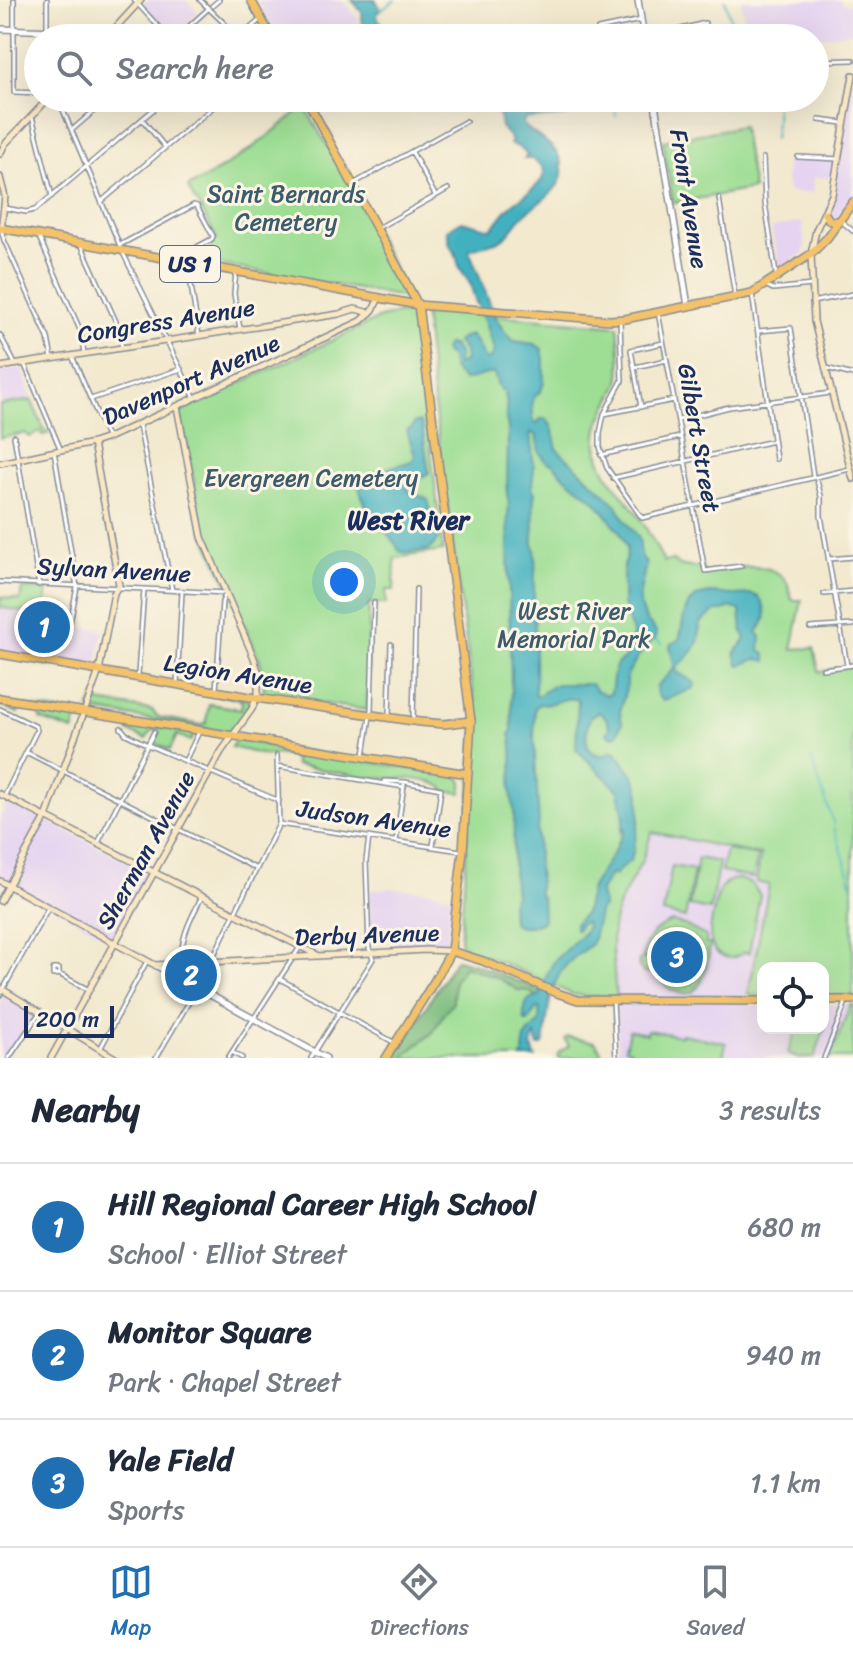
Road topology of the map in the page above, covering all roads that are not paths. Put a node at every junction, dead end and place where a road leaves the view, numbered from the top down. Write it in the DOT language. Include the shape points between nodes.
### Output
graph roads {
  1 [pos="14,0"];
  2 [pos="47,0"];
  3 [pos="200,0"];
  4 [pos="219,0"];
  5 [pos="251,0"];
  6 [pos="638,0"];
  7 [pos="137,1"];
  8 [pos="210,8"];
  9 [pos="261,19"];
  10 [pos="641,20"];
  11 [pos="705,23"];
  12 [pos="47,24"];
  13 [pos="119,24"];
  14 [pos="157,24"];
  15 [pos="192,24"];
  16 [pos="225,24"];
  17 [pos="255,24"];
  18 [pos="264,24"];
  19 [pos="622,24"];
  20 [pos="642,24"];
  21 [pos="701,24"];
  22 [pos="0,29"];
  23 [pos="14,29"];
  24 [pos="24,29"];
  25 [pos="853,60"];
  26 [pos="829,61"];
  27 [pos="853,75"];
  28 [pos="24,92"];
  29 [pos="36,112"];
  30 [pos="64,112"];
  31 [pos="93,112"];
  32 [pos="150,112"];
  33 [pos="207,112"];
  34 [pos="314,112"];
  35 [pos="656,112"];
  36 [pos="32,116"];
  37 [pos="142,119"];
  38 [pos="819,120"];
  39 [pos="466,121"];
  40 [pos="844,124"];
  41 [pos="72,130"];
  42 [pos="166,147"];
  43 [pos="412,152"];
  44 [pos="0,154"];
  45 [pos="798,157"];
  46 [pos="763,158"];
  47 [pos="839,159"];
  48 [pos="87,166"];
  49 [pos="0,177"];
  50 [pos="353,184"];
  51 [pos="448,189"];
  52 [pos="52,196"];
  53 [pos="435,196"];
  54 [pos="719,198"];
  55 [pos="102,201"];
  56 [pos="853,202"];
  57 [pos="4,208"];
  58 [pos="825,214"];
  59 [pos="840,220"];
  60 [pos="0,228"];
  61 [pos="378,228"];
  62 [pos="853,231"];
  63 [pos="38,235"];
  64 [pos="80,243"];
  65 [pos="121,248"];
  66 [pos="811,254"];
  67 [pos="194,264"];
  68 [pos="236,271"];
  69 [pos="777,277"];
  70 [pos="765,285"];
  71 [pos="812,285"];
  72 [pos="752,293"];
  73 [pos="853,294"];
  74 [pos="735,296"];
  75 [pos="379,298"];
  76 [pos="812,302"];
  77 [pos="418,305"];
  78 [pos="688,306"];
  79 [pos="658,312"];
  80 [pos="368,316"];
  81 [pos="620,320"];
  82 [pos="240,329"];
  83 [pos="758,331"];
  84 [pos="0,335"];
  85 [pos="199,336"];
  86 [pos="167,341"];
  87 [pos="663,343"];
  88 [pos="122,348"];
  89 [pos="84,354"];
  90 [pos="72,356"];
  91 [pos="52,359"];
  92 [pos="667,360"];
  93 [pos="24,363"];
  94 [pos="16,365"];
  95 [pos="0,367"];
  96 [pos="634,367"];
  97 [pos="826,368"];
  98 [pos="181,369"];
  99 [pos="853,375"];
  100 [pos="832,393"];
  101 [pos="802,397"];
  102 [pos="91,399"];
  103 [pos="195,399"];
  104 [pos="674,400"];
  105 [pos="767,402"];
  106 [pos="177,407"];
  107 [pos="641,407"];
  108 [pos="604,414"];
  109 [pos="678,420"];
  110 [pos="139,425"];
  111 [pos="14,436"];
  112 [pos="681,437"];
  113 [pos="108,438"];
  114 [pos="773,441"];
  115 [pos="93,443"];
  116 [pos="57,451"];
  117 [pos="601,455"];
  118 [pos="17,459"];
  119 [pos="776,459"];
  120 [pos="685,461"];
  121 [pos="0,463"];
  122 [pos="851,469"];
  123 [pos="815,477"];
  124 [pos="613,478"];
  125 [pos="853,479"];
  126 [pos="693,506"];
  127 [pos="853,557"];
  128 [pos="829,559"];
  129 [pos="741,566"];
  130 [pos="0,582"];
  131 [pos="39,585"];
  132 [pos="77,587"];
  133 [pos="116,589"];
  134 [pos="416,589"];
  135 [pos="144,590"];
  136 [pos="853,591"];
  137 [pos="172,592"];
  138 [pos="182,592"];
  139 [pos="835,592"];
  140 [pos="226,593"];
  141 [pos="824,594"];
  142 [pos="374,603"];
  143 [pos="853,625"];
  144 [pos="840,626"];
  145 [pos="69,628"];
  146 [pos="810,628"];
  147 [pos="391,644"];
  148 [pos="0,654"];
  149 [pos="847,665"];
  150 [pos="853,665"];
  151 [pos="823,669"];
  152 [pos="99,671"];
  153 [pos="138,678"];
  154 [pos="177,684"];
  155 [pos="216,691"];
  156 [pos="0,698"];
  157 [pos="256,698"];
  158 [pos="0,709"];
  159 [pos="84,712"];
  160 [pos="370,715"];
  161 [pos="389,717"];
  162 [pos="413,721"];
  163 [pos="471,721"];
  164 [pos="121,728"];
  165 [pos="199,730"];
  166 [pos="154,732"];
  167 [pos="232,736"];
  168 [pos="148,745"];
  169 [pos="26,752"];
  170 [pos="277,755"];
  171 [pos="364,757"];
  172 [pos="185,761"];
  173 [pos="277,766"];
  174 [pos="63,771"];
  175 [pos="211,772"];
  176 [pos="468,774"];
  177 [pos="404,784"];
  178 [pos="2,795"];
  179 [pos="120,799"];
  180 [pos="279,801"];
  181 [pos="46,817"];
  182 [pos="279,824"];
  183 [pos="179,829"];
  184 [pos="369,837"];
  185 [pos="396,841"];
  186 [pos="98,843"];
  187 [pos="433,846"];
  188 [pos="463,851"];
  189 [pos="257,868"];
  190 [pos="154,872"];
  191 [pos="0,881"];
  192 [pos="8,886"];
  193 [pos="202,896"];
  194 [pos="0,901"];
  195 [pos="48,908"];
  196 [pos="235,913"];
  197 [pos="115,944"];
  198 [pos="300,946"];
  199 [pos="451,951"];
  200 [pos="370,953"];
  201 [pos="320,956"];
  202 [pos="292,958"];
  203 [pos="147,961"];
  204 [pos="211,961"];
  205 [pos="181,963"];
  206 [pos="155,965"];
  207 [pos="59,974"];
  208 [pos="280,979"];
  209 [pos="197,988"];
  210 [pos="89,990"];
  211 [pos="1,991"];
  212 [pos="849,1000"];
  213 [pos="613,1001"];
  214 [pos="757,1001"];
  215 [pos="40,1012"];
  216 [pos="339,1012"];
  217 [pos="254,1019"];
  218 [pos="68,1029"];
  219 [pos="396,1043"];
  220 [pos="100,1049"];
  221 [pos="232,1052"];
  222 [pos="312,1055"];
  223 [pos="9,1058"];
  224 [pos="51,1058"];
  225 [pos="115,1058"];
  226 [pos="156,1058"];
  227 [pos="228,1058"];
  228 [pos="242,1058"];
  229 [pos="326,1058"];
  230 [pos="386,1058"];
  231 [pos="616,1058"];
  232 [pos="824,1058"];
  1 -- 23 [label="street"];
  2 -- 12 [label="street"];
  3 -- 8 [label="street"];
  4 -- 8 [label="street"];
  5 -- 9 [label="main road"];
  6 -- 10 [label="street"];
  7 -- 13 [label="main road"];
  7 -- 14 [label="street"];
  8 -- 15 [label="street"];
  8 -- 16 [label="street"];
  9 -- 17 [label="street"];
  9 -- 18 [label="main road"];
  10 -- 19 [label="street"];
  10 -- 20 [label="street"];
  11 -- 21 [label="street"];
  22 -- 23 [label="street"];
  23 -- 24 [label="street"];
  23 -- 28 [label="street" via="14,92"];
  25 -- 26 [label="street"];
  27 -- 40 [label="main road"];
  29 -- 36 [label="main road"];
  30 -- 41 [label="street"];
  31 -- 41 [label="street"];
  32 -- 37 [label="street"];
  33 -- 42 [label="street"];
  34 -- 50 [label="main road"];
  35 -- 78 [label="street, Front Avenue"];
  36 -- 44 [label="main road"];
  36 -- 52 [label="street"];
  37 -- 42 [label="street"];
  37 -- 48 [label="street"];
  38 -- 40 [label="street"];
  39 -- 43 [label="street"];
  40 -- 47 [label="main road"];
  41 -- 48 [label="street"];
  42 -- 55 [label="street"];
  43 -- 50 [label="street"];
  43 -- 53 [label="street"];
  45 -- 47 [label="street"];
  46 -- 69 [label="street"];
  47 -- 58 [label="main road"];
  48 -- 52 [label="street"];
  48 -- 55 [label="street"];
  49 -- 57 [label="main road"];
  50 -- 61 [label="main road"];
  51 -- 53 [label="street"];
  52 -- 57 [label="street" via="30,212"];
  53 -- 61 [label="street"];
  54 -- 74 [label="street"];
  55 -- 65 [label="street"];
  56 -- 59 [label="main road, US 1"];
  57 -- 60 [label="main road"];
  58 -- 59 [label="main road" via="830,221"];
  58 -- 66 [label="main road"];
  59 -- 62 [label="street"];
  59 -- 66 [label="main road, US 1"];
  60 -- 63 [label="main road, US 1"];
  60 -- 91 [label="street" via="48,338"];
  61 -- 77 [label="main road"];
  63 -- 64 [label="main road, US 1"];
  63 -- 89 [label="street" via="81,332"];
  64 -- 65 [label="main road, US 1"];
  64 -- 88 [label="street" via="118,326"];
  65 -- 67 [label="main road, US 1"];
  65 -- 67 [label="street" via="196,205 213,236 197,247"];
  65 -- 86 [label="street"];
  66 -- 69 [label="main road, US 1"];
  66 -- 71 [label="main road"];
  67 -- 68 [label="main road, US 1"];
  67 -- 85 [label="street" via="191,285"];
  68 -- 75 [label="main road, US 1"];
  68 -- 82 [label="street"];
  69 -- 70 [label="main road, US 1"];
  70 -- 71 [label="street"];
  70 -- 72 [label="main road, US 1"];
  71 -- 76 [label="main road"];
  72 -- 74 [label="main road, US 1"];
  72 -- 83 [label="street"];
  73 -- 76 [label="street"];
  74 -- 78 [label="main road, US 1"];
  75 -- 77 [label="main road, US 1"];
  75 -- 80 [label="main road"];
  76 -- 97 [label="main road"];
  77 -- 81 [label="main road, US 1"];
  77 -- 163 [label="main road"];
  78 -- 79 [label="main road, US 1"];
  79 -- 81 [label="main road, US 1"];
  79 -- 87 [label="street, Gilbert Street"];
  80 -- 82 [label="main road, Congress Avenue" via="339,314"];
  80 -- 103 [label="main road, Davenport Avenue"];
  81 -- 108 [label="street" via="622,381"];
  82 -- 85 [label="main road, Congress Avenue"];
  83 -- 101 [label="street" via="791,328"];
  83 -- 105 [label="street"];
  84 -- 94 [label="street"];
  85 -- 86 [label="main road, Congress Avenue"];
  86 -- 88 [label="main road, Congress Avenue"];
  86 -- 98 [label="street"];
  87 -- 92 [label="street, Gilbert Street"];
  87 -- 96 [label="street" via="631,350"];
  88 -- 89 [label="main road, Congress Avenue"];
  89 -- 90 [label="main road, Congress Avenue"];
  90 -- 91 [label="main road, Congress Avenue"];
  90 -- 102 [label="street"];
  91 -- 93 [label="main road, Congress Avenue"];
  92 -- 96 [label="street"];
  92 -- 104 [label="street, Gilbert Street"];
  93 -- 94 [label="main road, Congress Avenue"];
  93 -- 116 [label="street"];
  94 -- 95 [label="main road, Congress Avenue"];
  96 -- 107 [label="street"];
  97 -- 99 [label="street"];
  97 -- 100 [label="main road"];
  98 -- 102 [label="street"];
  98 -- 103 [label="street"];
  100 -- 101 [label="street"];
  100 -- 122 [label="main road"];
  101 -- 105 [label="street"];
  101 -- 123 [label="street"];
  102 -- 113 [label="street"];
  103 -- 106 [label="main road, Davenport Avenue"];
  104 -- 107 [label="street"];
  104 -- 109 [label="street, Gilbert Street"];
  105 -- 109 [label="street"];
  105 -- 114 [label="street"];
  106 -- 110 [label="main road, Davenport Avenue"];
  106 -- 140 [label="main road" via="202,537"];
  107 -- 108 [label="street"];
  108 -- 117 [label="street"];
  109 -- 112 [label="street, Gilbert Street"];
  110 -- 113 [label="main road, Davenport Avenue"];
  110 -- 137 [label="street"];
  111 -- 118 [label="street"];
  112 -- 117 [label="street"];
  112 -- 120 [label="street, Gilbert Street"];
  113 -- 115 [label="main road, Davenport Avenue"];
  114 -- 119 [label="street"];
  114 -- 120 [label="street"];
  115 -- 116 [label="main road, Davenport Avenue"];
  115 -- 133 [label="main road"];
  116 -- 118 [label="main road, Davenport Avenue"];
  116 -- 132 [label="street"];
  117 -- 124 [label="street"];
  118 -- 121 [label="main road, Davenport Avenue"];
  118 -- 131 [label="street"];
  120 -- 124 [label="street"];
  120 -- 126 [label="street, Gilbert Street"];
  122 -- 123 [label="street"];
  122 -- 125 [label="main road"];
  123 -- 126 [label="street"];
  123 -- 128 [label="street"];
  124 -- 126 [label="street" via="642,518"];
  126 -- 129 [label="street, Gilbert Street" via="705,571"];
  127 -- 128 [label="street"];
  128 -- 139 [label="street"];
  130 -- 131 [label="street, Sylvan Avenue"];
  131 -- 132 [label="street, Sylvan Avenue"];
  132 -- 133 [label="street, Sylvan Avenue"];
  132 -- 145 [label="street"];
  133 -- 135 [label="street, Sylvan Avenue"];
  133 -- 152 [label="main road"];
  134 -- 162 [label="street"];
  135 -- 137 [label="street, Sylvan Avenue"];
  135 -- 153 [label="street"];
  136 -- 139 [label="street"];
  137 -- 138 [label="street, Sylvan Avenue"];
  138 -- 140 [label="street, Sylvan Avenue"];
  138 -- 154 [label="street"];
  139 -- 141 [label="street"];
  139 -- 144 [label="street"];
  140 -- 155 [label="street"];
  140 -- 157 [label="main road" via="254,658"];
  142 -- 160 [label="street"];
  143 -- 144 [label="street"];
  144 -- 146 [label="street"];
  144 -- 149 [label="street"];
  147 -- 161 [label="street"];
  148 -- 152 [label="main road, Legion Avenue"];
  149 -- 150 [label="street"];
  149 -- 151 [label="street"];
  152 -- 153 [label="main road, Legion Avenue"];
  152 -- 159 [label="main road"];
  153 -- 154 [label="main road, Legion Avenue"];
  154 -- 155 [label="main road, Legion Avenue"];
  155 -- 157 [label="main road, Legion Avenue"];
  156 -- 159 [label="main road"];
  157 -- 160 [label="main road, Legion Avenue"];
  157 -- 167 [label="main road, Sherman Avenue"];
  158 -- 169 [label="street" via="36,728"];
  159 -- 165 [label="main road"];
  159 -- 174 [label="main road"];
  160 -- 161 [label="main road, Legion Avenue"];
  160 -- 171 [label="street"];
  161 -- 162 [label="main road, Legion Avenue"];
  162 -- 163 [label="main road, Legion Avenue"];
  163 -- 176 [label="main road"];
  164 -- 168 [label="street"];
  165 -- 167 [label="main road"];
  165 -- 172 [label="street"];
  166 -- 168 [label="street"];
  167 -- 171 [label="main road"];
  167 -- 175 [label="main road, Sherman Avenue"];
  168 -- 172 [label="street"];
  168 -- 179 [label="street"];
  169 -- 174 [label="street"];
  169 -- 178 [label="street"];
  170 -- 173 [label="street"];
  171 -- 176 [label="main road"];
  172 -- 175 [label="street"];
  173 -- 177 [label="street"];
  173 -- 180 [label="street"];
  174 -- 179 [label="street"];
  174 -- 181 [label="main road"];
  175 -- 180 [label="street"];
  175 -- 183 [label="main road, Sherman Avenue"];
  176 -- 188 [label="main road"];
  177 -- 185 [label="street"];
  177 -- 187 [label="street" via="441,789"];
  178 -- 181 [label="main road"];
  179 -- 183 [label="street"];
  179 -- 186 [label="street"];
  180 -- 182 [label="street"];
  181 -- 186 [label="main road"];
  181 -- 192 [label="main road"];
  182 -- 184 [label="street, Judson Avenue"];
  182 -- 189 [label="street"];
  183 -- 189 [label="street"];
  183 -- 190 [label="main road, Sherman Avenue"];
  184 -- 185 [label="street, Judson Avenue"];
  184 -- 200 [label="street"];
  185 -- 187 [label="street, Judson Avenue"];
  186 -- 190 [label="main road"];
  187 -- 188 [label="street, Judson Avenue"];
  188 -- 199 [label="main road"];
  189 -- 196 [label="street"];
  190 -- 193 [label="main road"];
  190 -- 197 [label="main road, Sherman Avenue"];
  191 -- 192 [label="main road"];
  192 -- 194 [label="main road"];
  192 -- 195 [label="main road"];
  193 -- 196 [label="main road"];
  193 -- 205 [label="street" via="184,935"];
  195 -- 197 [label="main road"];
  195 -- 211 [label="street"];
  196 -- 198 [label="main road"];
  196 -- 204 [label="street"];
  197 -- 203 [label="main road"];
  197 -- 210 [label="main road, Sherman Avenue"];
  198 -- 201 [label="main road"];
  198 -- 202 [label="street"];
  199 -- 200 [label="main road, Derby Avenue"];
  199 -- 213 [label="main road, Derby Avenue" via="578,1000"];
  199 -- 219 [label="main road"];
  200 -- 201 [label="main road, Derby Avenue"];
  200 -- 216 [label="street" via="373,959"];
  201 -- 202 [label="main road, Derby Avenue"];
  202 -- 204 [label="main road, Derby Avenue"];
  202 -- 208 [label="street"];
  203 -- 206 [label="main road"];
  203 -- 220 [label="street"];
  204 -- 205 [label="main road, Derby Avenue"];
  204 -- 209 [label="street"];
  205 -- 206 [label="main road, Derby Avenue"];
  206 -- 209 [label="street"];
  207 -- 210 [label="street"];
  208 -- 216 [label="street"];
  208 -- 217 [label="street"];
  209 -- 217 [label="street"];
  209 -- 226 [label="street"];
  210 -- 218 [label="main road, Sherman Avenue"];
  211 -- 215 [label="main road"];
  212 -- 232 [label="street"];
  213 -- 214 [label="main road, Derby Avenue"];
  213 -- 231 [label="street"];
  215 -- 218 [label="main road"];
  215 -- 223 [label="street"];
  216 -- 219 [label="street"];
  216 -- 222 [label="street"];
  217 -- 221 [label="street"];
  217 -- 222 [label="street"];
  218 -- 220 [label="main road"];
  218 -- 224 [label="main road, Sherman Avenue"];
  219 -- 230 [label="main road"];
  220 -- 225 [label="main road"];
  221 -- 227 [label="street"];
  221 -- 228 [label="street"];
  222 -- 229 [label="street"];
}
